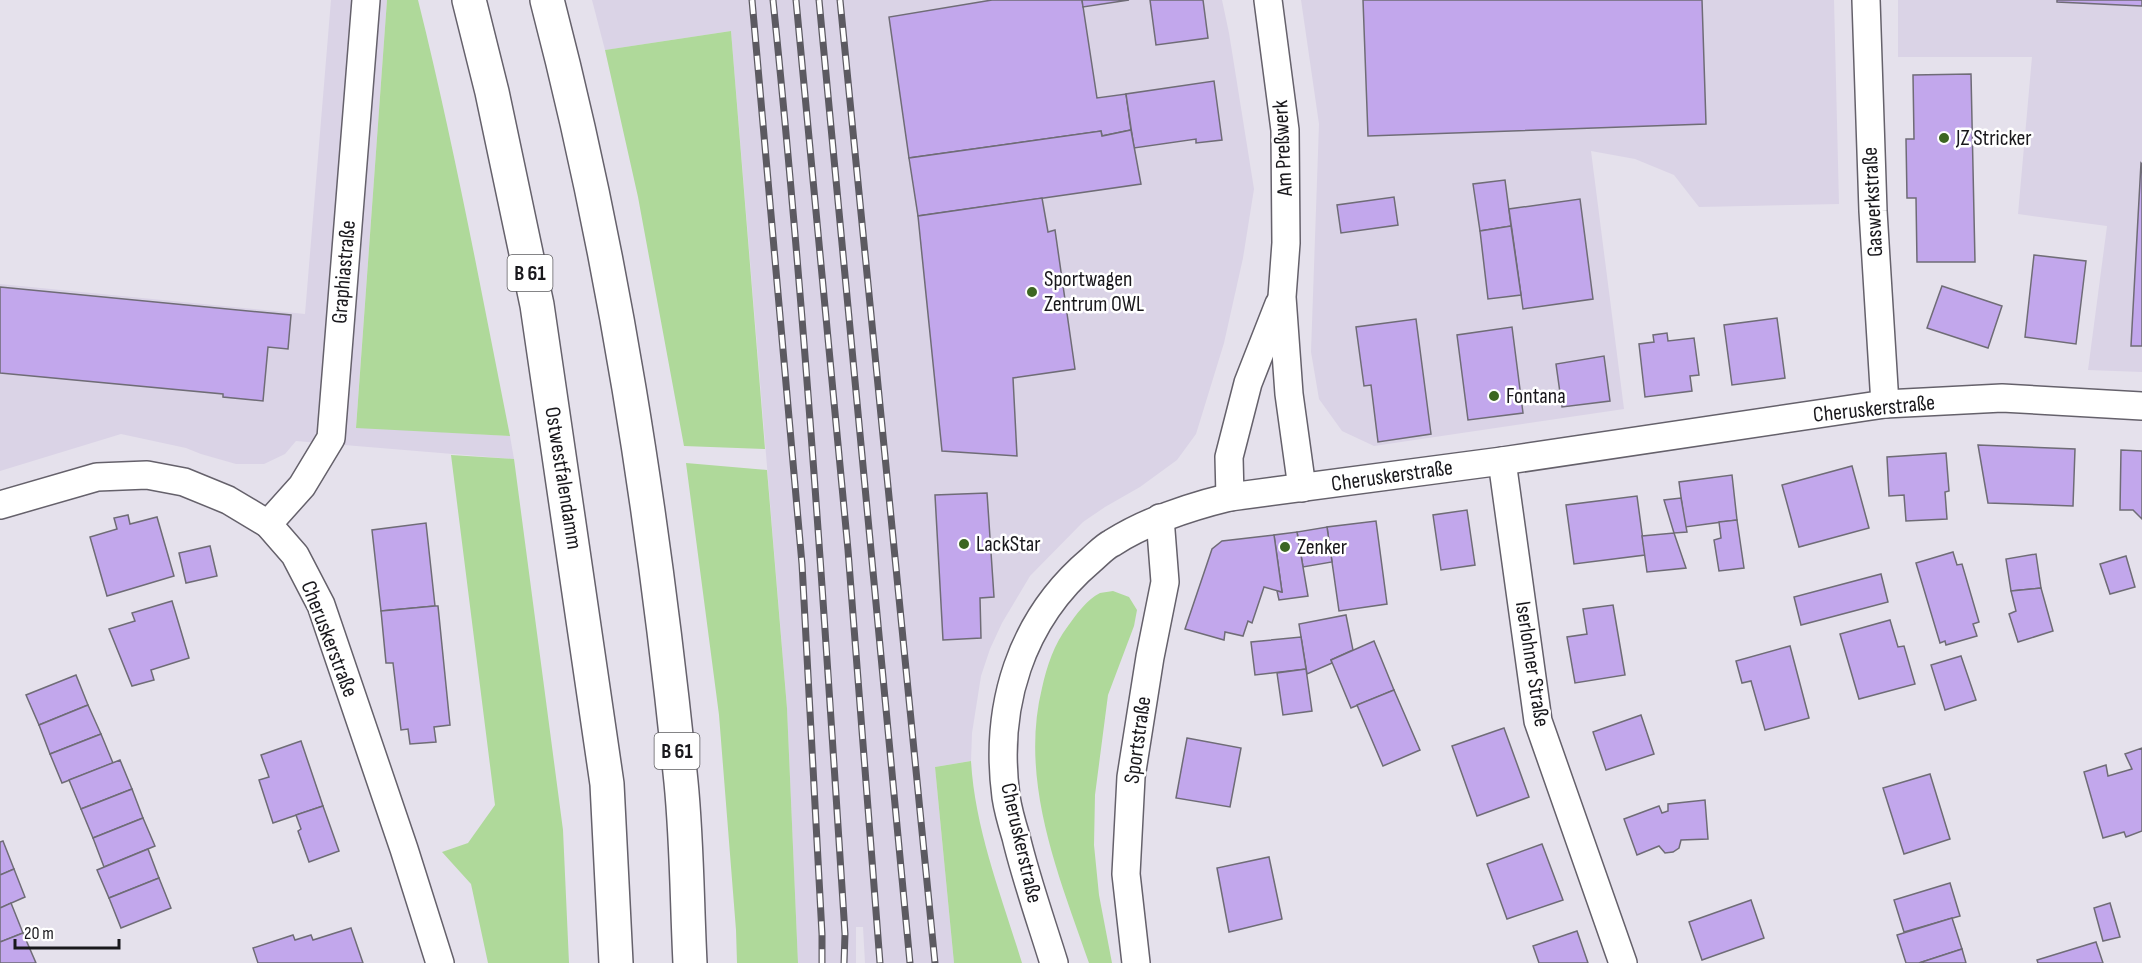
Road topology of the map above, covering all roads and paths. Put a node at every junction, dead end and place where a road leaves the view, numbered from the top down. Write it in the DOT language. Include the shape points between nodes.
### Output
graph roads {
  1 [pos="366,0"];
  2 [pos="468,0"];
  3 [pos="547,0"];
  4 [pos="1268,0"];
  5 [pos="1866,0"];
  6 [pos="1282,297"];
  7 [pos="1885,404"];
  8 [pos="2142,406"];
  9 [pos="1502,461"];
  10 [pos="1302,488"];
  11 [pos="1230,497"];
  12 [pos="0,505"];
  13 [pos="1160,518"];
  14 [pos="268,524"];
  15 [pos="440,963"];
  16 [pos="616,963"];
  17 [pos="690,963"];
  18 [pos="1054,963"];
  19 [pos="1136,963"];
  20 [pos="1623,963"];
  1 -- 14 [label="street, Graphiastraße" via="331,438 302,486"];
  2 -- 16 [label="highway, Ostwestfalendamm / B 61" via="492,92 537,305 607,784"];
  3 -- 17 [label="highway, B 61" via="610,281 652,541 681,784"];
  4 -- 6 [label="street, Am Preßwerk" via="1285,130 1286,243"];
  5 -- 7 [label="street, Gaswerkstraße"];
  6 -- 10 [label="street, Am Preßwerk" via="1289,394"];
  6 -- 11 [label="street, Am Preßwerk" via="1248,383 1229,456"];
  7 -- 8 [label="street, Cheruskerstraße" via="2002,398"];
  7 -- 9 [label="street, Cheruskerstraße"];
  9 -- 10 [label="street, Cheruskerstraße"];
  9 -- 20 [label="street, Iserlohner Straße" via="1538,721"];
  10 -- 11 [label="street, Cheruskerstraße"];
  11 -- 13 [label="street, Cheruskerstraße"];
  12 -- 14 [label="street, Cheruskerstraße" via="97,477 147,475 184,482 228,500"];
  13 -- 18 [label="street, Cheruskerstraße" via="1111,543 1069,578 1035,625 1014,674 1003,736 1006,798"];
  13 -- 19 [label="street, Sportstraße" via="1165,582 1131,777 1126,874"];
  14 -- 15 [label="street, Cheruskerstraße" via="295,555 321,605"];
}
